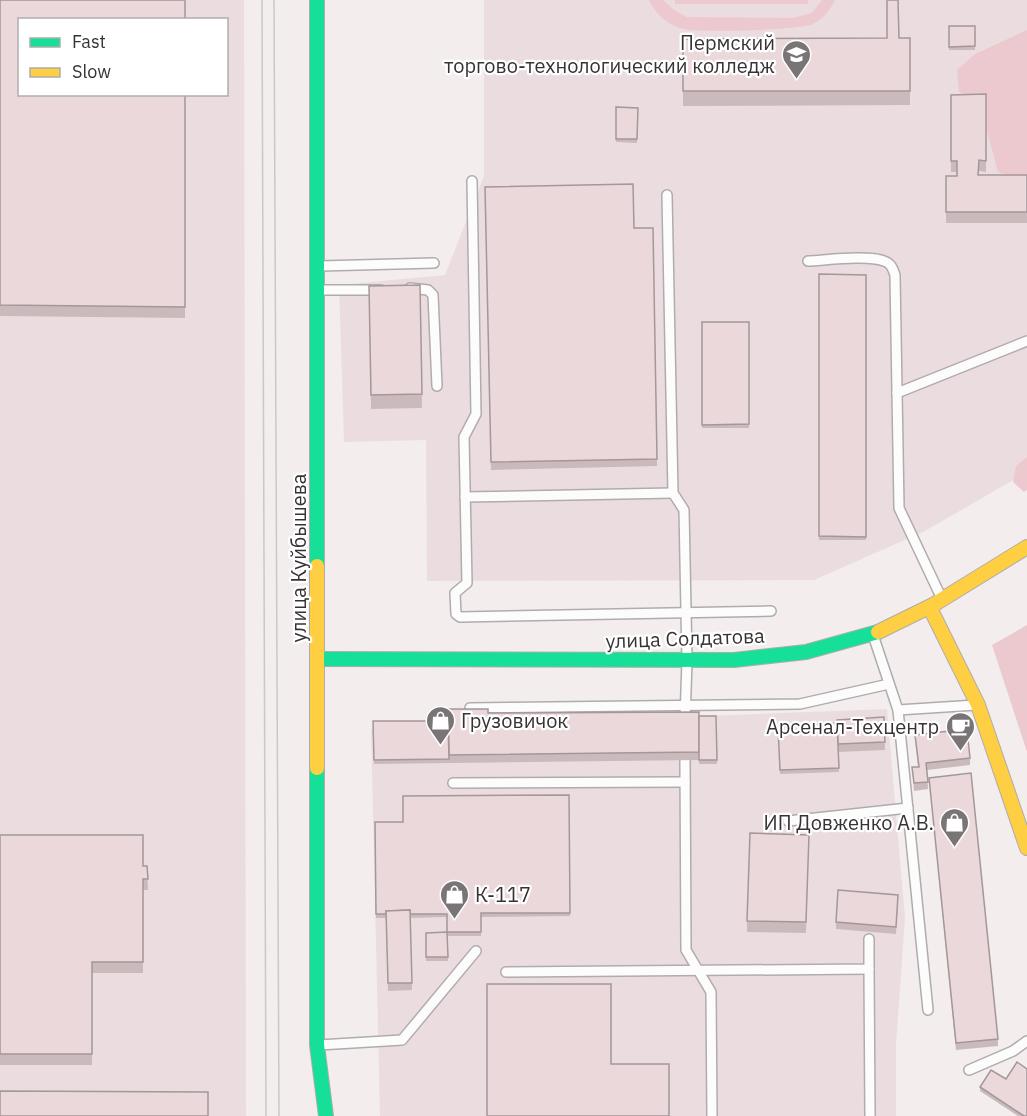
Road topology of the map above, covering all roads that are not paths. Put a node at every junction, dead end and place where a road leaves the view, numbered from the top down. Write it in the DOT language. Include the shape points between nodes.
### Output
graph roads {
  1 [pos="317,0"];
  2 [pos="472,181"];
  3 [pos="667,195"];
  4 [pos="808,261"];
  5 [pos="434,263"];
  6 [pos="318,266"];
  7 [pos="317,290"];
  8 [pos="1027,341"];
  9 [pos="437,386"];
  10 [pos="897,393"];
  11 [pos="673,493"];
  12 [pos="465,497"];
  13 [pos="1027,547"];
  14 [pos="942,600"];
  15 [pos="930,608"];
  16 [pos="771,611"];
  17 [pos="686,612"];
  18 [pos="873,634"];
  19 [pos="318,659"];
  20 [pos="687,661"];
  21 [pos="889,684"];
  22 [pos="978,705"];
  23 [pos="685,706"];
  24 [pos="470,708"];
  25 [pos="898,710"];
  26 [pos="685,720"];
  27 [pos="685,760"];
  28 [pos="685,782"];
  29 [pos="453,783"];
  30 [pos="908,808"];
  31 [pos="788,821"];
  32 [pos="1027,848"];
  33 [pos="869,939"];
  34 [pos="476,951"];
  35 [pos="869,969"];
  36 [pos="698,970"];
  37 [pos="506,972"];
  38 [pos="928,1010"];
  39 [pos="1027,1041"];
  40 [pos="317,1045"];
  41 [pos="969,1070"];
  42 [pos="326,1116"];
  43 [pos="712,1116"];
  44 [pos="870,1116"];
  1 -- 6 [label="main road, улица Куйбышева"];
  2 -- 12 [label="lane" via="476,414 464,437"];
  3 -- 11 [label="lane"];
  4 -- 10 [label="lane" via="873,260 885,261 892,267"];
  5 -- 6 [label="lane"];
  6 -- 7 [label="main road, улица Куйбышева"];
  7 -- 9 [label="lane" via="428,290 435,304"];
  7 -- 19 [label="main road, улица Куйбышева"];
  8 -- 10 [label="lane"];
  10 -- 14 [label="lane" via="899,508"];
  11 -- 12 [label="lane"];
  11 -- 17 [label="lane" via="684,510"];
  12 -- 17 [label="lane" via="467,583 455,592 455,609 460,617"];
  13 -- 14 [label="main road, улица Солдатова"];
  14 -- 15 [label="main road, улица Солдатова"];
  15 -- 18 [label="main road, улица Солдатова"];
  15 -- 22 [label="main road"];
  16 -- 17 [label="lane"];
  17 -- 20 [label="lane"];
  18 -- 20 [label="main road, улица Солдатова" via="785,654"];
  18 -- 21 [label="lane"];
  19 -- 20 [label="main road, улица Солдатова"];
  19 -- 40 [label="main road, улица Куйбышева"];
  20 -- 23 [label="lane"];
  21 -- 23 [label="lane" via="800,704"];
  21 -- 25 [label="lane"];
  22 -- 25 [label="lane"];
  22 -- 32 [label="main road"];
  23 -- 24 [label="lane"];
  23 -- 26 [label="lane"];
  25 -- 30 [label="lane"];
  27 -- 28 [label="lane"];
  28 -- 29 [label="lane"];
  28 -- 36 [label="lane" via="686,950"];
  30 -- 31 [label="lane"];
  30 -- 38 [label="lane"];
  33 -- 35 [label="lane"];
  34 -- 40 [label="lane" via="402,1040"];
  35 -- 36 [label="lane"];
  35 -- 44 [label="lane"];
  36 -- 37 [label="lane"];
  36 -- 43 [label="lane" via="711,992"];
  39 -- 41 [label="lane"];
  40 -- 42 [label="main road, улица Куйбышева"];
}
